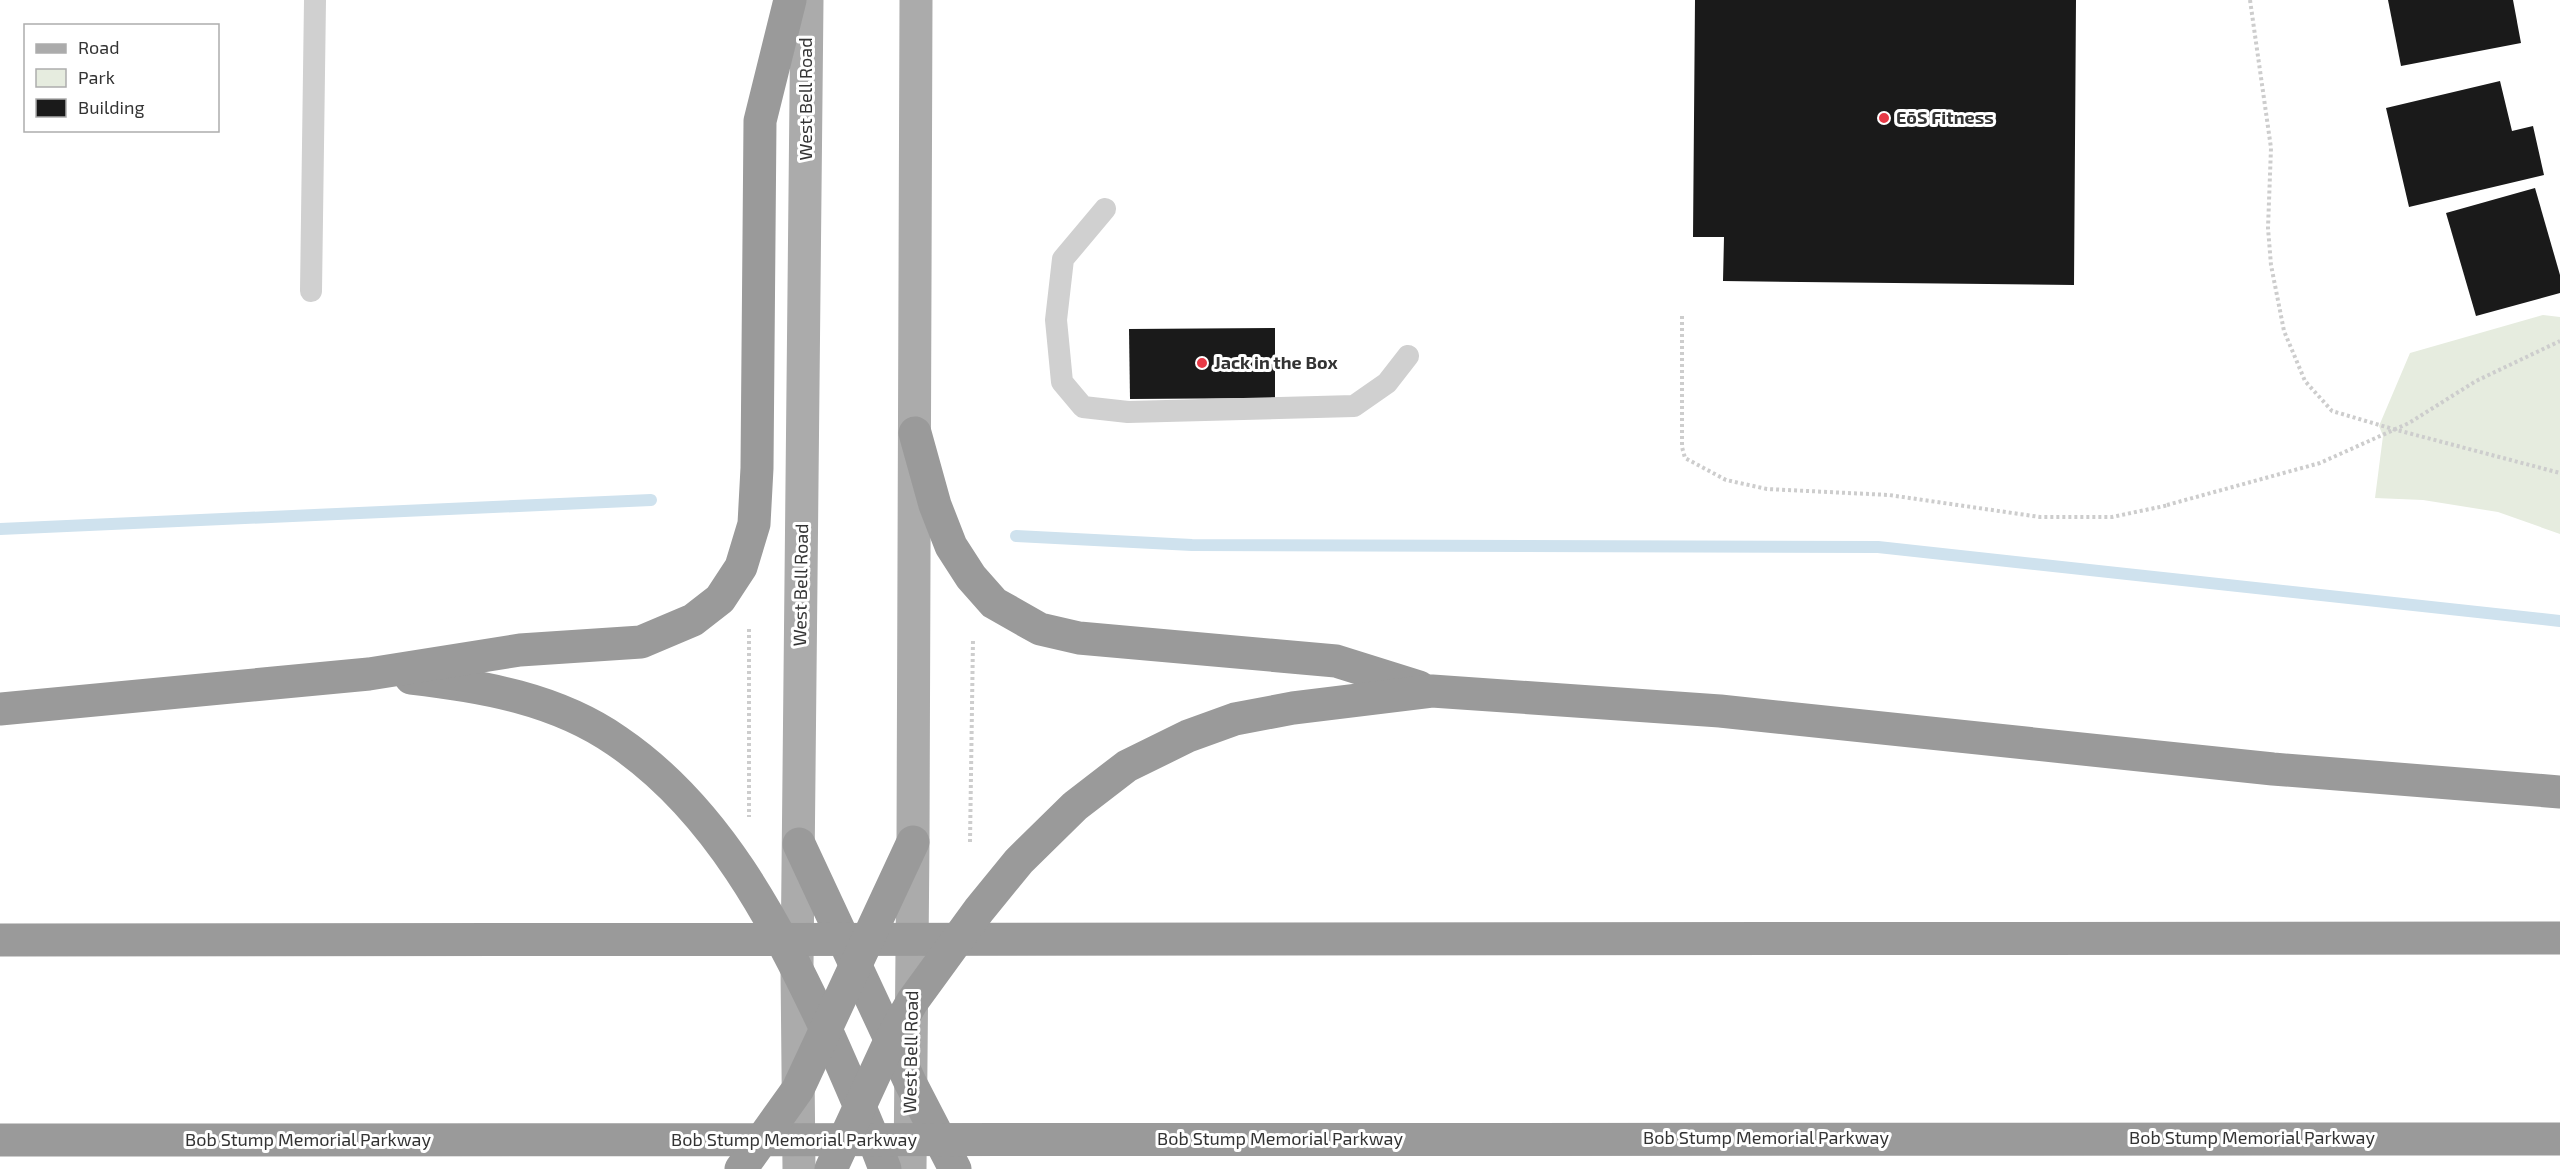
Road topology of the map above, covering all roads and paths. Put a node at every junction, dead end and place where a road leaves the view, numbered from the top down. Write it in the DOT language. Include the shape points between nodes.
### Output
graph roads {
  1 [pos="315,0"];
  2 [pos="790,0"];
  3 [pos="807,0"];
  4 [pos="916,0"];
  5 [pos="2250,0"];
  6 [pos="1105,209"];
  7 [pos="311,291"];
  8 [pos="1682,316"];
  9 [pos="2560,341"];
  10 [pos="1408,356"];
  11 [pos="2393,429"];
  12 [pos="915,433"];
  13 [pos="2560,473"];
  14 [pos="749,629"];
  15 [pos="973,639"];
  16 [pos="369,674"];
  17 [pos="1432,691"];
  18 [pos="0,710"];
  19 [pos="2560,792"];
  20 [pos="736,836"];
  21 [pos="914,842"];
  22 [pos="970,842"];
  23 [pos="799,844"];
  24 [pos="2560,938"];
  25 [pos="0,940"];
  26 [pos="797,967"];
  27 [pos="856,968"];
  28 [pos="912,1002"];
  29 [pos="826,1030"];
  30 [pos="890,1041"];
  31 [pos="910,1082"];
  32 [pos="798,1089"];
  33 [pos="862,1106"];
  34 [pos="2560,1139"];
  35 [pos="0,1140"];
  36 [pos="741,1169"];
  37 [pos="799,1169"];
  38 [pos="831,1169"];
  39 [pos="885,1169"];
  40 [pos="910,1169"];
  41 [pos="955,1169"];
  1 -- 7 [label="lane"];
  2 -- 16 [label="highway" via="760,121 757,468 754,524 741,567 720,599 693,620 641,642 520,650"];
  3 -- 23 [label="main road, West Bell Road"];
  4 -- 12 [label="main road, West Bell Road"];
  5 -- 11 [label="path" via="2271,148 2271,265 2284,331 2305,381 2332,411"];
  6 -- 10 [label="lane" via="1063,259 1056,320 1062,382 1083,407 1128,412 1354,406 1387,383"];
  8 -- 11 [label="path" via="1685,458 1726,480 1767,489 1889,495 2040,517 2112,517 2320,463"];
  9 -- 11 [label="path" via="2476,381"];
  11 -- 13 [label="path"];
  12 -- 17 [label="highway" via="951,546 994,603 1040,629 1079,638 1336,662"];
  12 -- 21 [label="main road, West Bell Road"];
  14 -- 20 [label="path"];
  15 -- 22 [label="path"];
  16 -- 18 [label="highway"];
  16 -- 20 [label="highway" via="458,684 519,696 566,714 617,740"];
  17 -- 19 [label="highway" via="1720,711 2273,769"];
  17 -- 28 [label="highway" via="1235,719 1188,736 1127,766 1075,806 1019,861"];
  20 -- 26 [label="highway" via="742,871"];
  21 -- 27 [label="highway"];
  21 -- 28 [label="main road, West Bell Road"];
  23 -- 26 [label="main road, West Bell Road"];
  23 -- 27 [label="highway"];
  24 -- 25 [label="highway"];
  26 -- 29 [label="highway"];
  26 -- 32 [label="main road, West Bell Road"];
  27 -- 29 [label="highway"];
  27 -- 30 [label="highway"];
  28 -- 30 [label="highway"];
  28 -- 31 [label="main road, West Bell Road"];
  29 -- 32 [label="highway"];
  29 -- 33 [label="highway"];
  30 -- 31 [label="highway"];
  30 -- 33 [label="highway"];
  31 -- 40 [label="main road, West Bell Road"];
  31 -- 41 [label="highway"];
  32 -- 36 [label="highway"];
  32 -- 37 [label="main road, West Bell Road"];
  33 -- 38 [label="highway"];
  33 -- 39 [label="highway"];
  34 -- 35 [label="highway, Bob Stump Memorial Parkway"];
}
